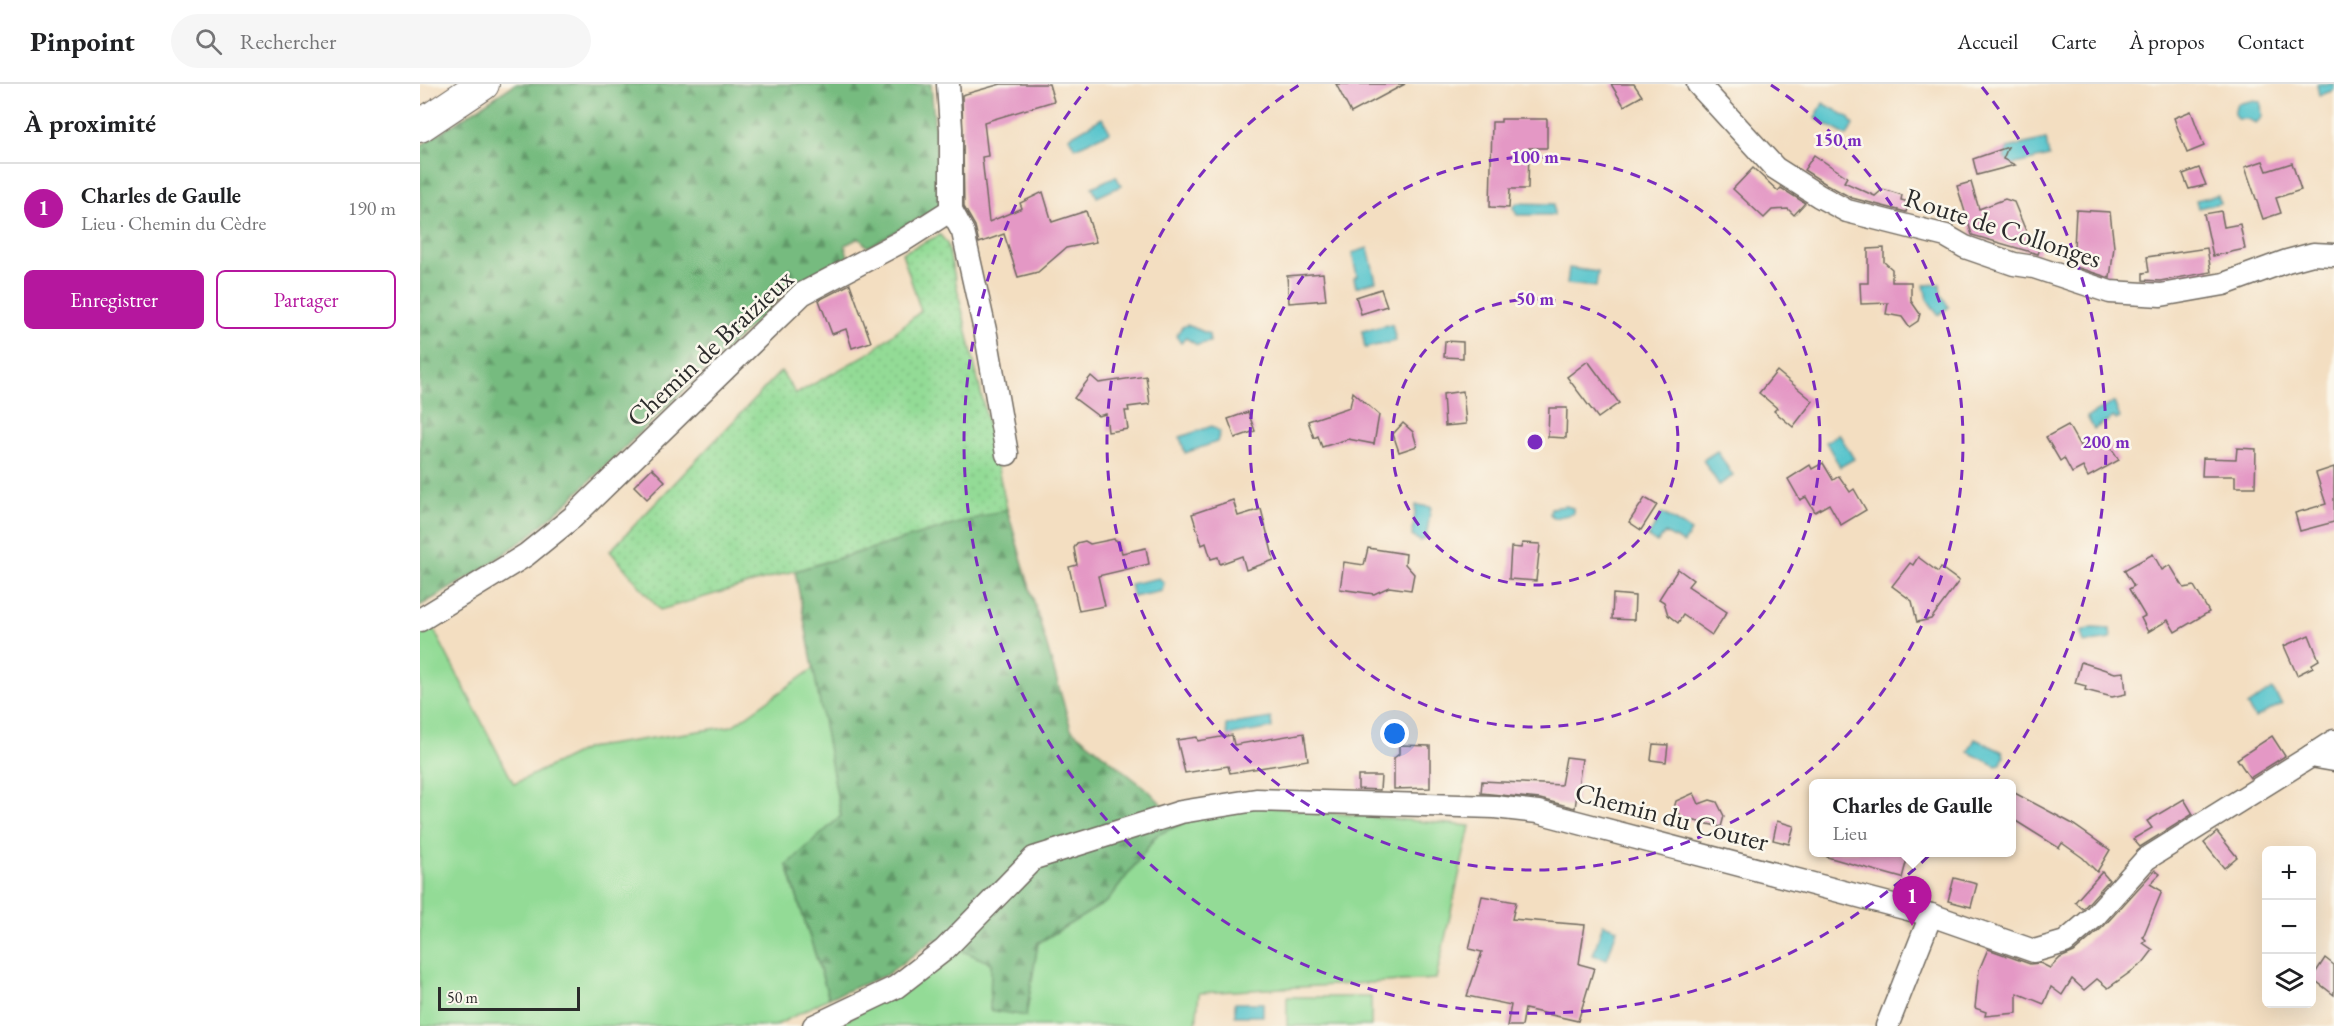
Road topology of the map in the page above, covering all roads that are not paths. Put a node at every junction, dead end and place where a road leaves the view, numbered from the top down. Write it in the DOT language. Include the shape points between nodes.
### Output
graph roads {
  1 [pos="483,84"];
  2 [pos="948,84"];
  3 [pos="1698,84"];
  4 [pos="420,126"];
  5 [pos="951,210"];
  6 [pos="2334,255"];
  7 [pos="1007,454"];
  8 [pos="420,620"];
  9 [pos="2334,741"];
  10 [pos="2311,756"];
  11 [pos="2334,760"];
  12 [pos="1932,915"];
  13 [pos="814,1026"];
  14 [pos="1887,1026"];
  1 -- 4 [label="main road"];
  2 -- 5 [label="street"];
  3 -- 6 [label="street, Route de Collonges" via="1775,168 1847,211 1946,236 2014,264 2110,292 2161,295 2224,284 2313,254"];
  5 -- 7 [label="street" via="963,232"];
  5 -- 8 [label="street, Chemin de Braizieux" via="904,240 802,294 573,517 526,555"];
  9 -- 10 [label="street, Chemin du Couter"];
  10 -- 11 [label="street"];
  10 -- 12 [label="street, Chemin du Couter" via="2146,859 2094,917 2065,942 2034,951"];
  12 -- 13 [label="street, Chemin du Couter" via="1538,812 1495,807 1256,800 1181,812 1034,858 944,950 896,987"];
  12 -- 14 [label="street"];
}
